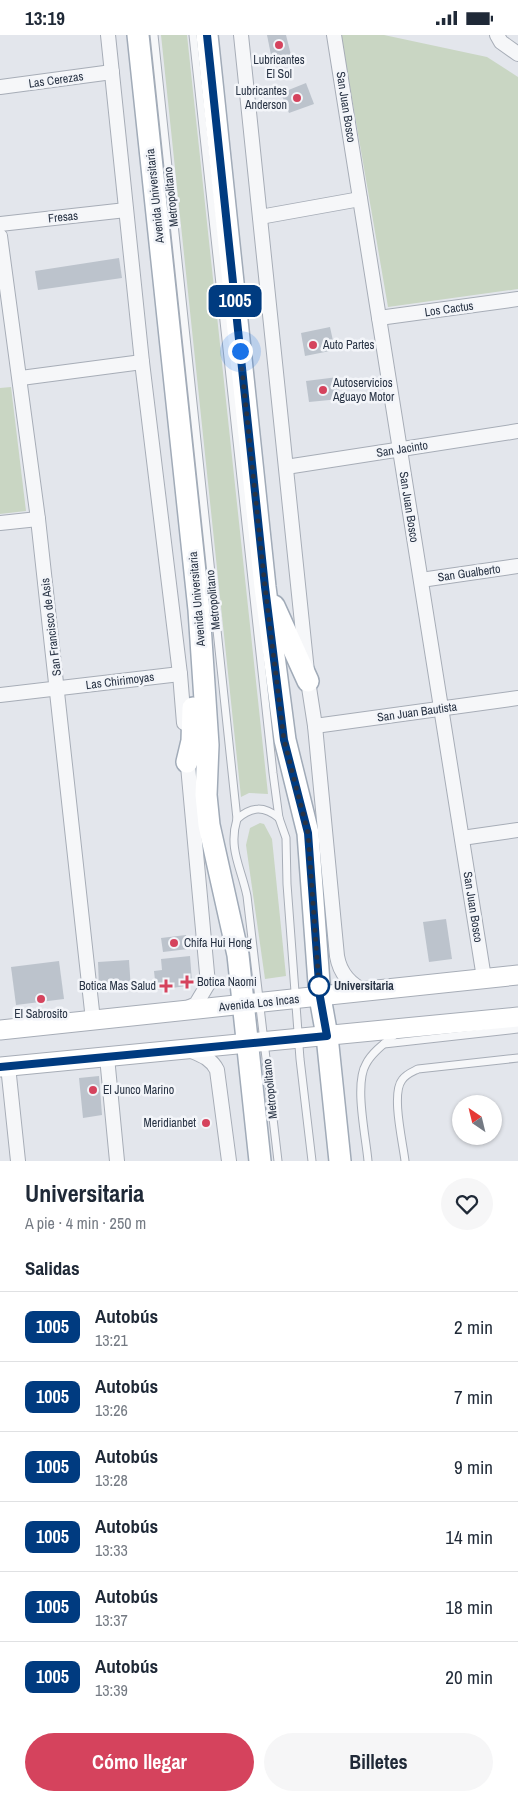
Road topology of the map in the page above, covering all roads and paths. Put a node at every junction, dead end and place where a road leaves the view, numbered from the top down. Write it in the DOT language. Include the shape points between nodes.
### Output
graph roads {
  1 [pos="108,35"];
  2 [pos="138,35"];
  3 [pos="154,35"];
  4 [pos="193,35"];
  5 [pos="207,35"];
  6 [pos="241,35"];
  7 [pos="334,35"];
  8 [pos="497,35"];
  9 [pos="518,53"];
  10 [pos="112,72"];
  11 [pos="0,87"];
  12 [pos="360,199"];
  13 [pos="126,210"];
  14 [pos="260,217"];
  15 [pos="0,223"];
  16 [pos="0,236"];
  17 [pos="518,299"];
  18 [pos="379,319"];
  19 [pos="142,362"];
  20 [pos="21,378"];
  21 [pos="518,431"];
  22 [pos="400,449"];
  23 [pos="286,467"];
  24 [pos="38,519"];
  25 [pos="0,523"];
  26 [pos="518,566"];
  27 [pos="421,580"];
  28 [pos="265,587"];
  29 [pos="199,610"];
  30 [pos="180,674"];
  31 [pos="308,681"];
  32 [pos="58,688"];
  33 [pos="0,695"];
  34 [pos="518,698"];
  35 [pos="441,709"];
  36 [pos="315,726"];
  37 [pos="187,762"];
  38 [pos="237,819"];
  39 [pos="279,819"];
  40 [pos="518,830"];
  41 [pos="462,838"];
  42 [pos="518,975"];
  43 [pos="484,978"];
  44 [pos="368,992"];
  45 [pos="320,997"];
  46 [pos="295,999"];
  47 [pos="252,1004"];
  48 [pos="182,1011"];
  49 [pos="518,1017"];
  50 [pos="93,1020"];
  51 [pos="0,1029"];
  52 [pos="403,1029"];
  53 [pos="518,1029"];
  54 [pos="327,1036"];
  55 [pos="298,1039"];
  56 [pos="256,1043"];
  57 [pos="384,1044"];
  58 [pos="189,1049"];
  59 [pos="107,1057"];
  60 [pos="518,1059"];
  61 [pos="4,1067"];
  62 [pos="18,1161"];
  63 [pos="117,1161"];
  64 [pos="229,1161"];
  65 [pos="260,1161"];
  66 [pos="278,1161"];
  67 [pos="312,1161"];
  68 [pos="340,1161"];
  69 [pos="368,1161"];
  70 [pos="405,1161"];
  1 -- 10 [label="street, Avenida Universitaria"];
  2 -- 29 [label="main road, Avenida Universitaria"];
  3 -- 38 [label="lane, Metropolitano"];
  4 -- 39 [label="lane"];
  5 -- 28 [label="main road"];
  6 -- 14 [label="street"];
  7 -- 12 [label="street, San Juan Bosco"];
  8 -- 9 [label="street" via="501,42"];
  10 -- 11 [label="street, Las Cerezas"];
  10 -- 13 [label="street, Avenida Universitaria"];
  12 -- 14 [label="street"];
  12 -- 18 [label="street, San Juan Bosco"];
  13 -- 15 [label="street, Fresas"];
  13 -- 19 [label="street, Avenida Universitaria"];
  14 -- 23 [label="street"];
  16 -- 20 [label="street, San Francisco de Asis"];
  17 -- 18 [label="street, Los Cactus"];
  18 -- 22 [label="street, San Juan Bosco"];
  19 -- 20 [label="street"];
  19 -- 30 [label="street, Avenida Universitaria"];
  20 -- 24 [label="street, San Francisco de Asis"];
  21 -- 22 [label="street, San Jacinto"];
  22 -- 23 [label="street, San Jacinto"];
  22 -- 27 [label="street, San Juan Bosco"];
  23 -- 31 [label="street"];
  24 -- 25 [label="street"];
  24 -- 32 [label="street, San Francisco de Asis"];
  26 -- 27 [label="street, San Gualberto"];
  27 -- 35 [label="street, San Juan Bosco"];
  28 -- 31 [label="main road"];
  28 -- 45 [label="main road" via="284,740 308,833"];
  29 -- 37 [label="main road" via="193,657 192,741"];
  29 -- 47 [label="main road, Avenida Universitaria" via="208,745 206,795 209,825 216,865"];
  30 -- 32 [label="street, Las Chirimoyas"];
  30 -- 37 [label="street, Avenida Universitaria"];
  31 -- 36 [label="street"];
  32 -- 33 [label="street, Las Chirimoyas"];
  32 -- 50 [label="street, San Francisco de Asis"];
  34 -- 35 [label="street, San Juan Bautista"];
  35 -- 36 [label="street, San Juan Bautista"];
  35 -- 41 [label="street, San Juan Bosco"];
  36 -- 44 [label="street" via="338,960 341,971 353,986"];
  37 -- 48 [label="street, Avenida Universitaria" via="208,984 196,1004"];
  38 -- 39 [label="lane" via="246,811 258,808 269,810"];
  38 -- 47 [label="lane, Metropolitano" via="232,835 233,853 247,896"];
  39 -- 46 [label="lane" via="286,838"];
  40 -- 41 [label="street"];
  41 -- 43 [label="street, San Juan Bosco"];
  42 -- 43 [label="main road, Avenida Los Incas"];
  43 -- 44 [label="main road, Avenida Los Incas"];
  44 -- 45 [label="main road, Avenida Los Incas"];
  45 -- 46 [label="main road, Avenida Los Incas"];
  45 -- 54 [label="main road"];
  46 -- 47 [label="main road, Avenida Los Incas"];
  46 -- 55 [label="lane"];
  47 -- 48 [label="main road, Avenida Los Incas"];
  47 -- 56 [label="main road, Avenida Universitaria"];
  48 -- 50 [label="main road, Avenida Los Incas"];
  49 -- 52 [label="main road"];
  50 -- 51 [label="main road, Avenida Los Incas"];
  52 -- 54 [label="main road"];
  52 -- 57 [label="lane"];
  53 -- 57 [label="lane"];
  54 -- 55 [label="main road"];
  54 -- 68 [label="main road"];
  55 -- 56 [label="main road"];
  55 -- 67 [label="lane"];
  56 -- 58 [label="main road"];
  56 -- 65 [label="main road, Avenida Universitaria"];
  56 -- 66 [label="lane, Metropolitano"];
  57 -- 69 [label="lane" via="366,1063 362,1073"];
  58 -- 59 [label="main road"];
  58 -- 64 [label="street" via="205,1056 217,1070"];
  59 -- 61 [label="main road"];
  59 -- 63 [label="street"];
  60 -- 70 [label="lane" via="418,1069 408,1073 401,1080 397,1097"];
  61 -- 62 [label="street"];
}
